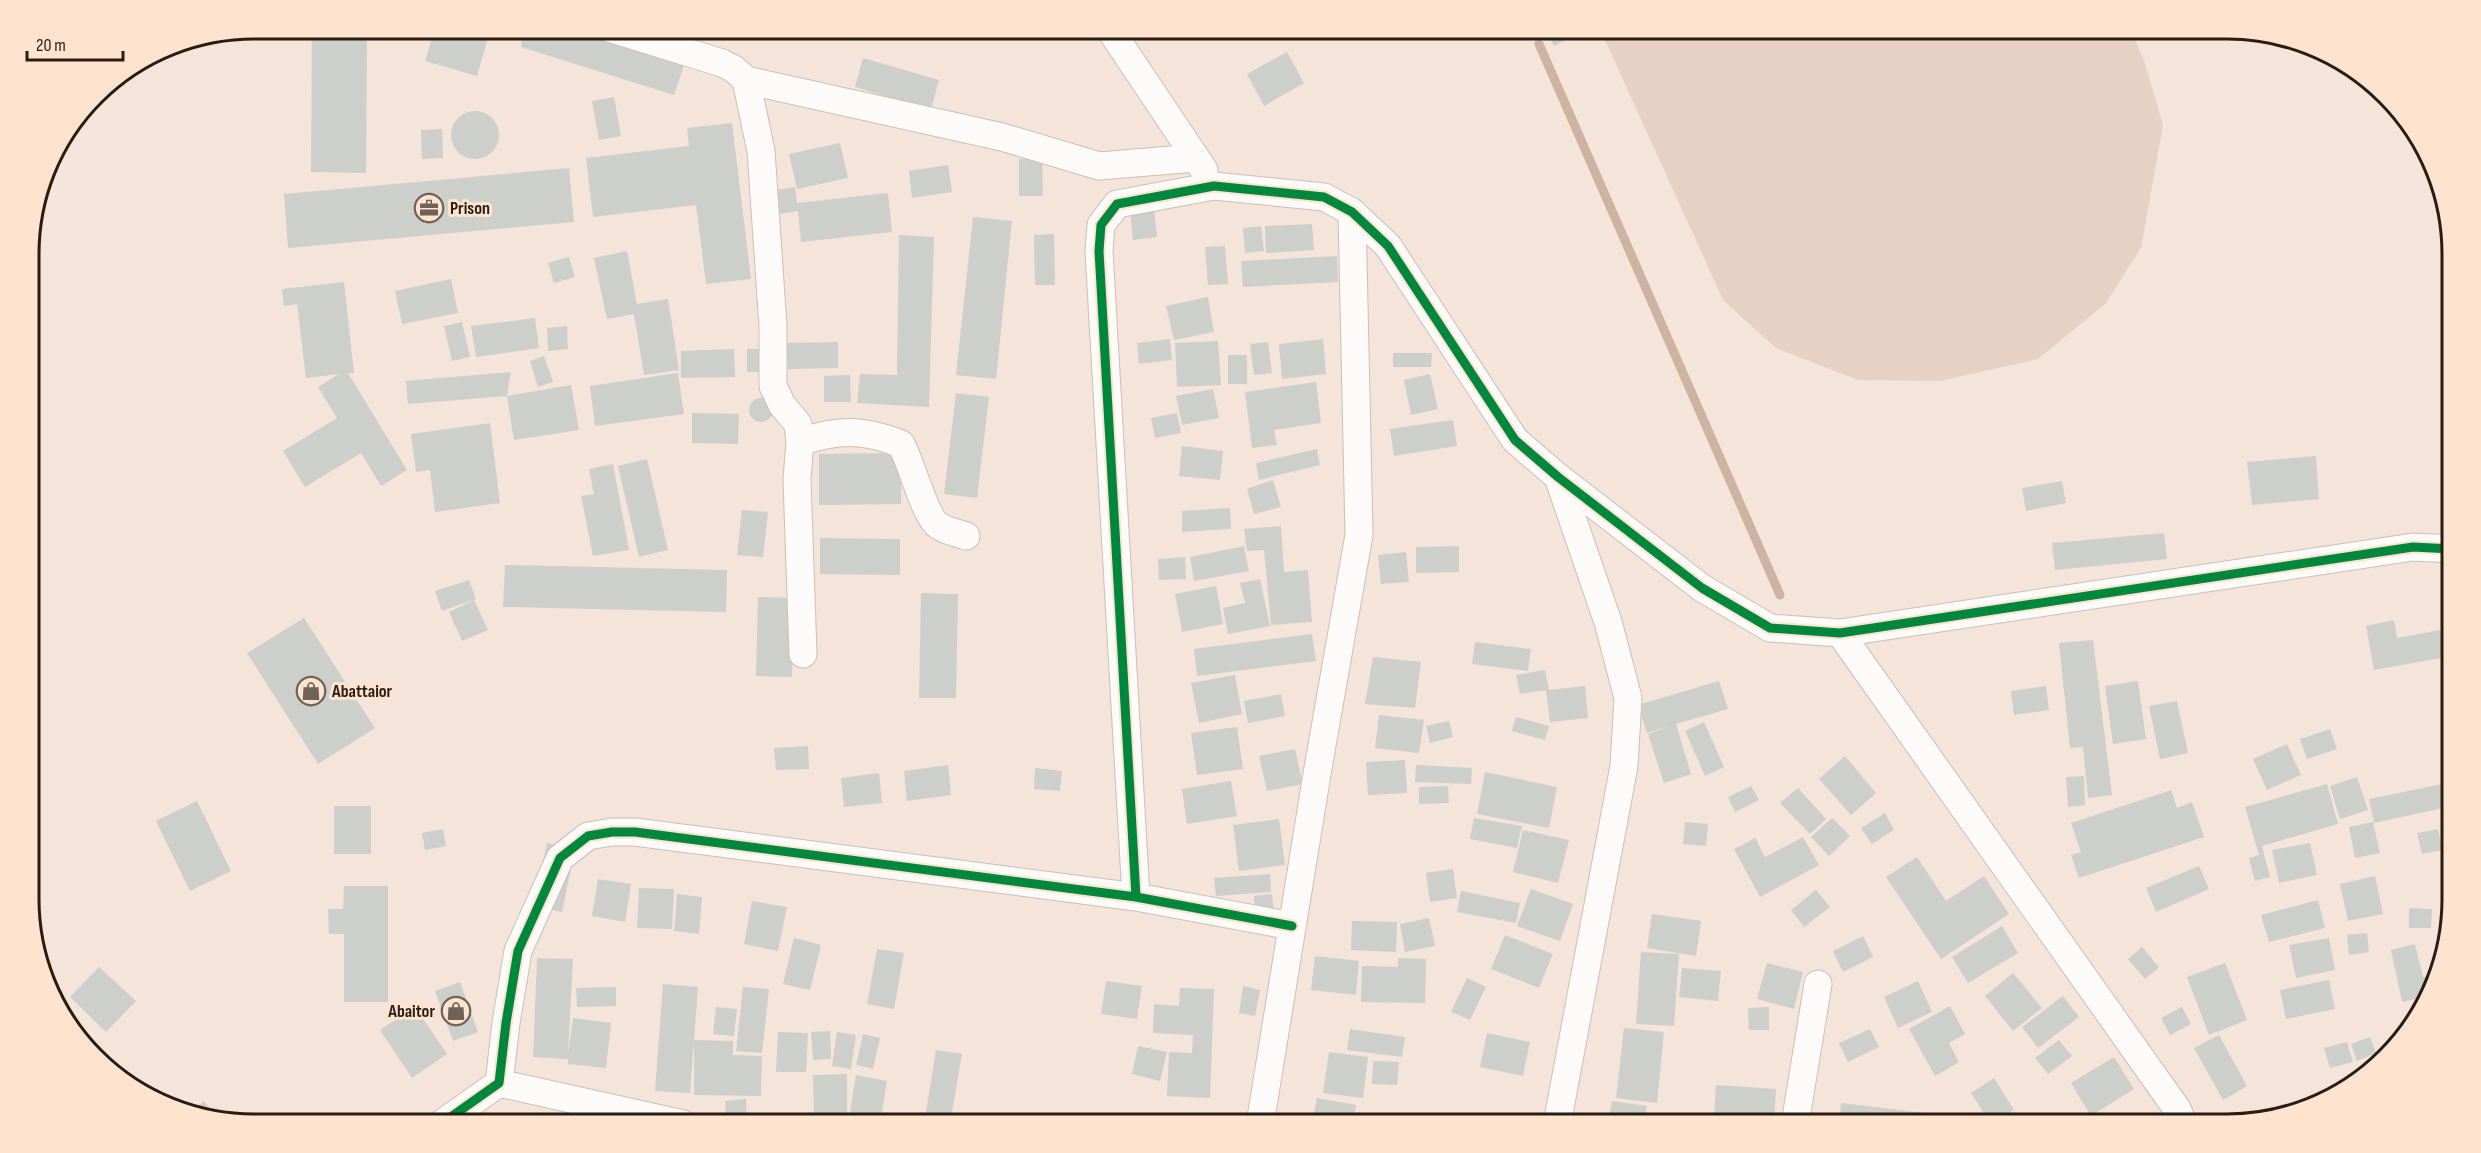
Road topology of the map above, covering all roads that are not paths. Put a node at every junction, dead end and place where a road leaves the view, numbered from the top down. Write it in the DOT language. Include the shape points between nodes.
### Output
graph roads {
  1 [pos="645,39"];
  2 [pos="1116,39"];
  3 [pos="746,80"];
  4 [pos="1196,158"];
  5 [pos="1215,186"];
  6 [pos="1352,212"];
  7 [pos="800,442"];
  8 [pos="1558,477"];
  9 [pos="2442,535"];
  10 [pos="966,536"];
  11 [pos="2413,547"];
  12 [pos="2442,549"];
  13 [pos="1840,633"];
  14 [pos="803,654"];
  15 [pos="1136,897"];
  16 [pos="1292,926"];
  17 [pos="1818,984"];
  18 [pos="499,1083"];
  19 [pos="455,1114"];
  20 [pos="638,1114"];
  21 [pos="1262,1114"];
  22 [pos="1559,1114"];
  23 [pos="1797,1114"];
  24 [pos="2179,1114"];
  1 -- 3 [label="street" via="722,63"];
  2 -- 4 [label="street"];
  3 -- 4 [label="street" via="1002,137 1099,166"];
  3 -- 7 [label="street" via="760,151 773,326 773,386 798,424"];
  4 -- 5 [label="street"];
  5 -- 6 [label="street" via="1324,197"];
  5 -- 15 [label="street" via="1117,204 1101,225"];
  6 -- 8 [label="street" via="1388,246 1515,440"];
  6 -- 16 [label="street" via="1359,535"];
  7 -- 10 [label="street" via="849,431 882,436 901,444 937,526"];
  7 -- 14 [label="street" via="797,479"];
  8 -- 13 [label="street" via="1701,588 1770,628"];
  8 -- 22 [label="street" via="1608,622 1628,698 1624,766"];
  9 -- 11 [label="street"];
  11 -- 12 [label="street"];
  11 -- 13 [label="street"];
  13 -- 24 [label="street"];
  15 -- 16 [label="street"];
  15 -- 18 [label="street" via="635,832 588,836 560,858 518,951"];
  16 -- 21 [label="street"];
  17 -- 23 [label="street"];
  18 -- 19 [label="street"];
  18 -- 20 [label="street"];
}
